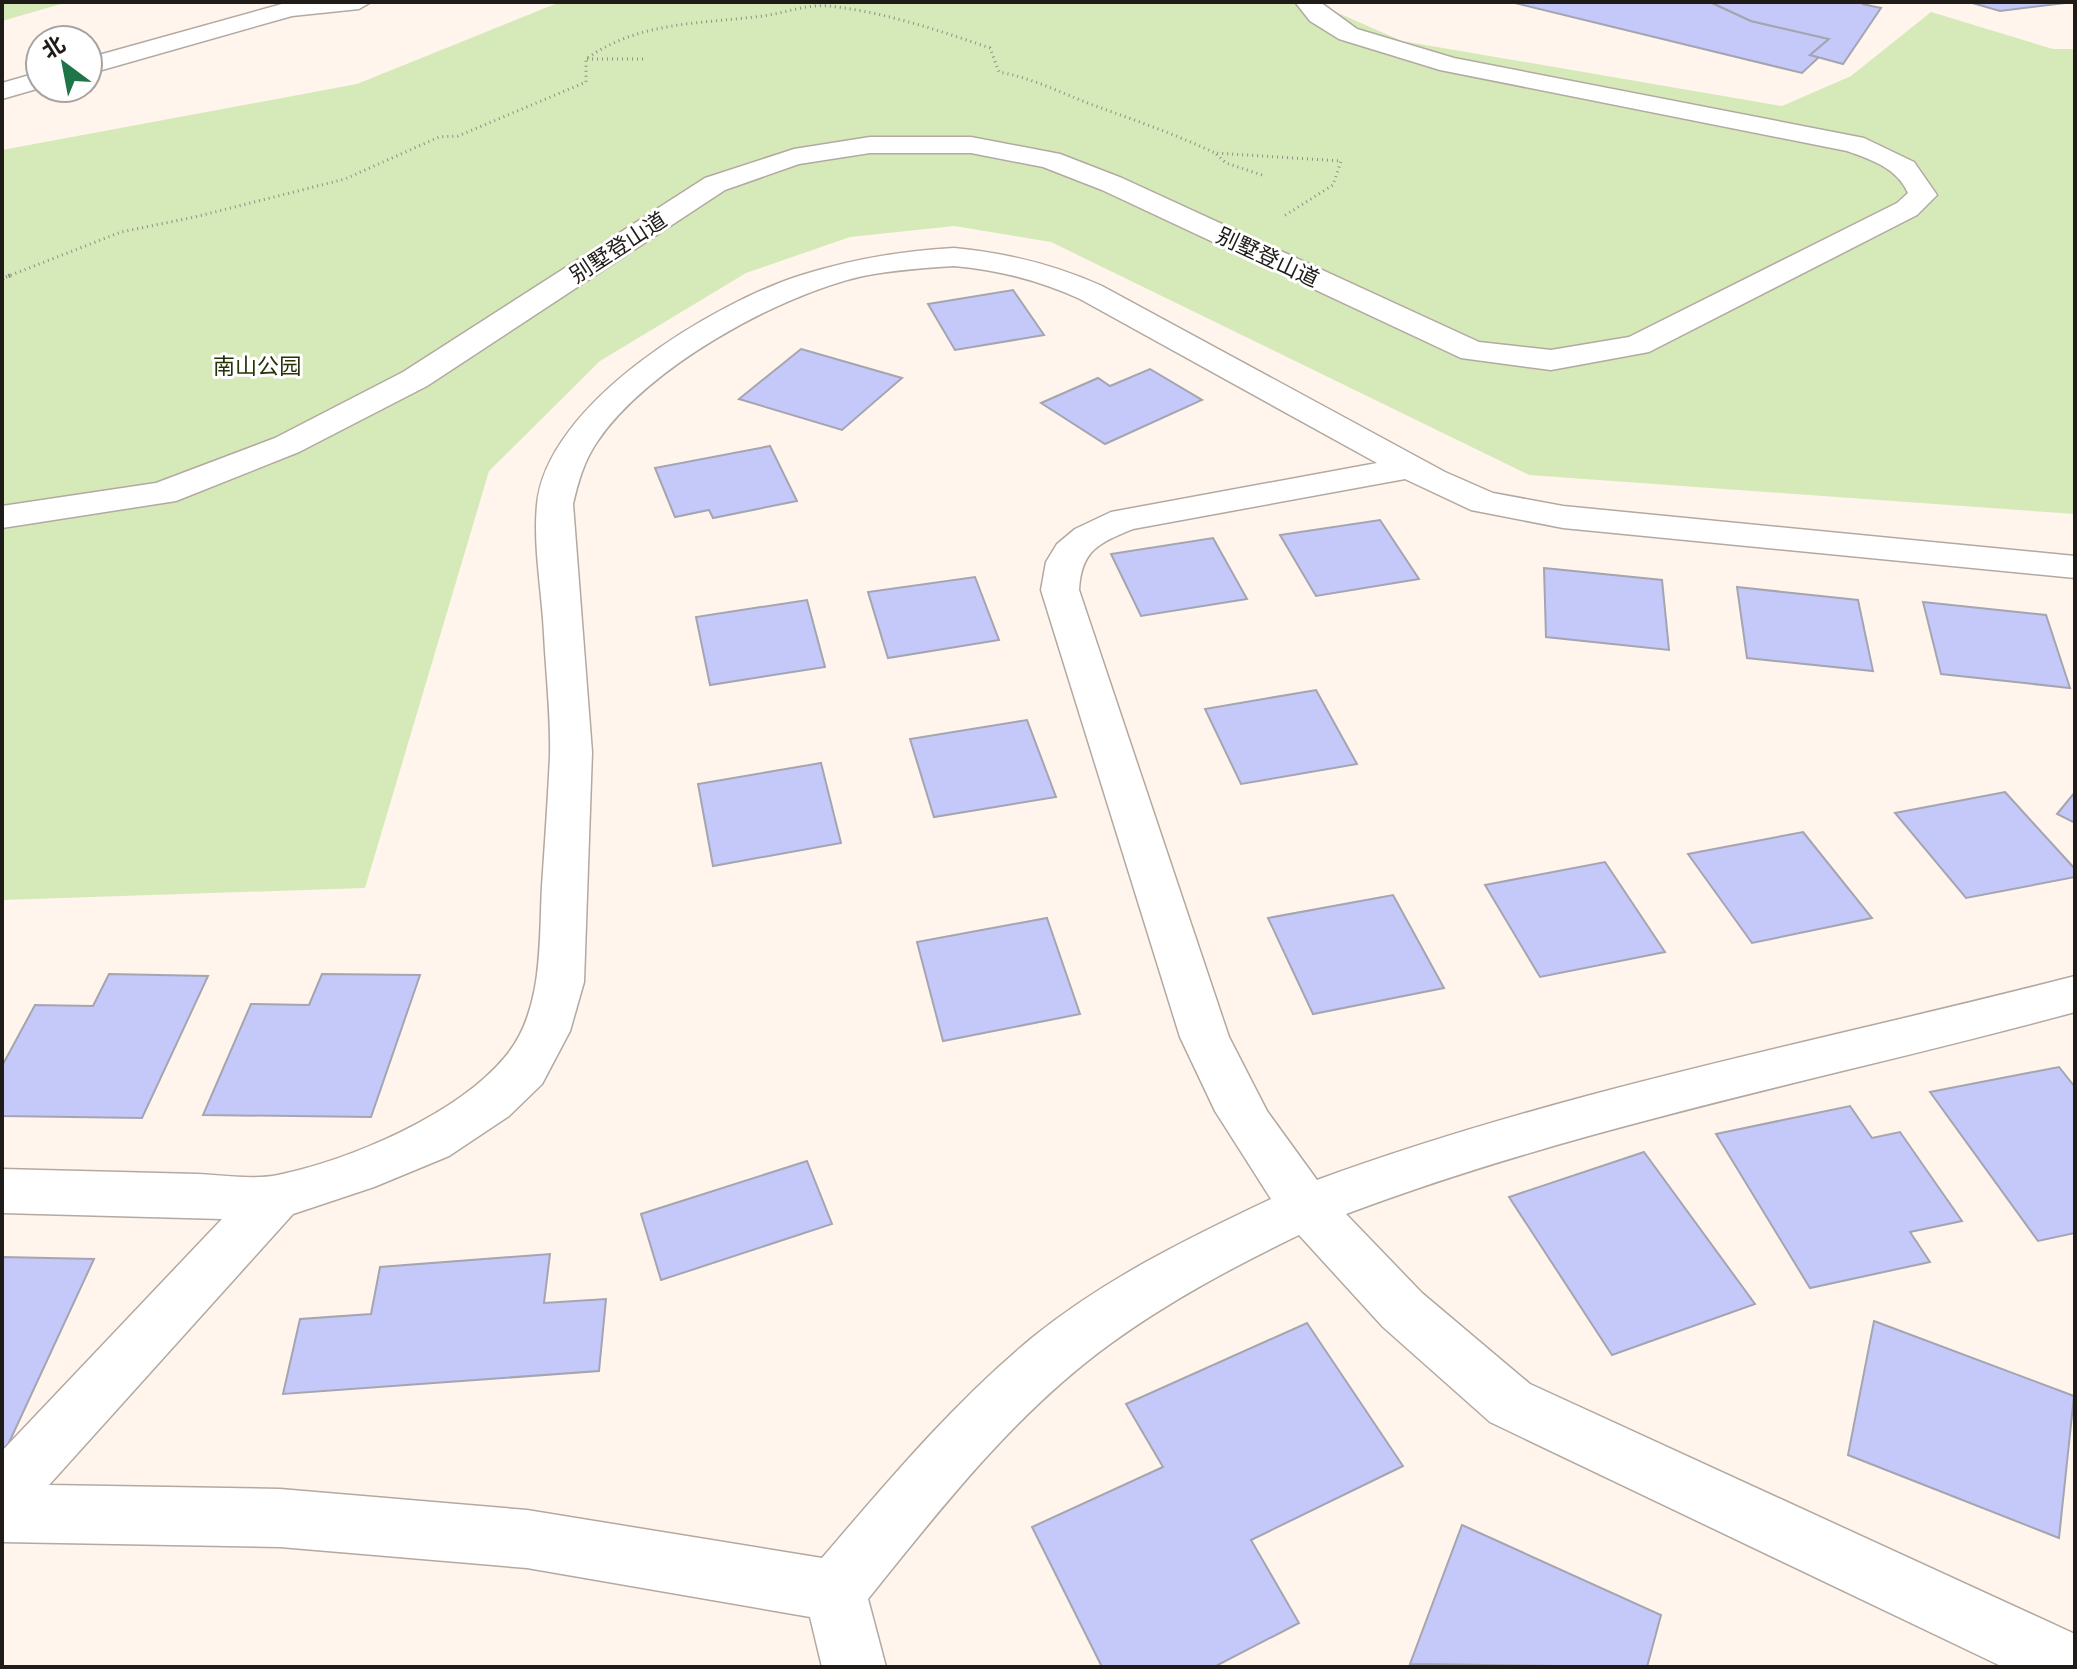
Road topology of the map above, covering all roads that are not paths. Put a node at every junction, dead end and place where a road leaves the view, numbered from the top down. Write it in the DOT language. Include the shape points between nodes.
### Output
graph roads {
  1 [pos="362,2"];
  2 [pos="1307,2"];
  3 [pos="104,62"];
  4 [pos="24,85"];
  5 [pos="2,91"];
  6 [pos="1410,468"];
  7 [pos="2,517"];
  8 [pos="2075,567"];
  9 [pos="2075,994"];
  10 [pos="2,1191"];
  11 [pos="275,1198"];
  12 [pos="1307,1205"];
  13 [pos="2,1493"];
  14 [pos="2,1513"];
  15 [pos="835,1591"];
  16 [pos="2075,1666"];
  17 [pos="854,1667"];
  1 -- 3 [label="street" via="290,9"];
  2 -- 7 [label="street, 别墅登山道" via="1348,34 1420,57 1854,144 1889,156 1916,175 1923,195 1907,209 1638,345 1551,360 1472,351 1050,160 971,145 870,145 794,157 715,184 415,379 287,445 163,493"];
  4 -- 5 [label="street"];
  6 -- 8 [label="street" via="1484,502 1563,517"];
  6 -- 11 [label="street" via="1103,299 1012,264 949,258 874,266 793,289 689,342 618,398 571,451 559,477 555,504 571,752 560,982 546,1031 524,1070 491,1102 431,1141"];
  6 -- 12 [label="street" via="1124,520 1082,541 1067,554 1060,571 1060,590 1209,1048 1249,1126"];
  9 -- 12 [label="street" via="1600,1111"];
  10 -- 11 [label="street"];
  11 -- 13 [label="street"];
  12 -- 15 [label="street" via="1216,1247 1090,1326 966,1434"];
  12 -- 16 [label="street" via="1448,1356 1510,1403"];
  14 -- 15 [label="street" via="280,1518 527,1539"];
  15 -- 17 [label="street"];
}
